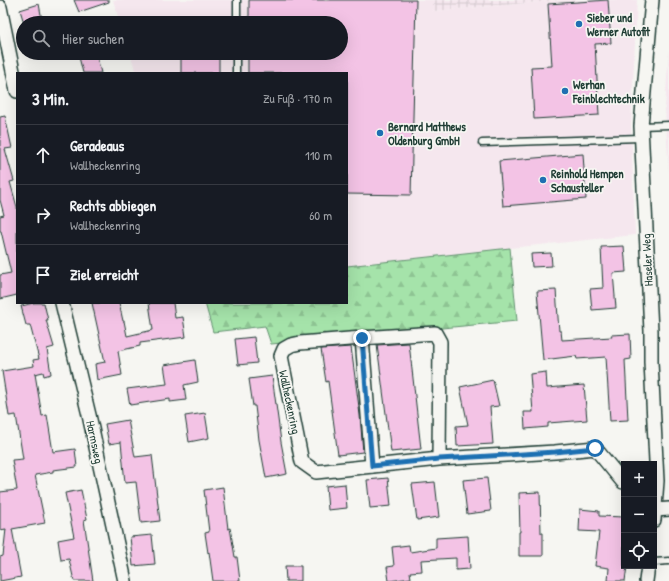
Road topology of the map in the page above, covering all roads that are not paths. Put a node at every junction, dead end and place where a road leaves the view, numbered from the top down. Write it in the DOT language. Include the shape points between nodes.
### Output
graph roads {
  1 [pos="237,0"];
  2 [pos="652,0"];
  3 [pos="0,6"];
  4 [pos="237,16"];
  5 [pos="236,60"];
  6 [pos="236,72"];
  7 [pos="16,86"];
  8 [pos="669,125"];
  9 [pos="641,132"];
  10 [pos="482,143"];
  11 [pos="62,304"];
  12 [pos="362,338"];
  13 [pos="439,459"];
  14 [pos="654,461"];
  15 [pos="372,466"];
  16 [pos="621,478"];
  17 [pos="669,508"];
  18 [pos="657,514"];
  19 [pos="669,561"];
  20 [pos="657,562"];
  21 [pos="648,569"];
  22 [pos="124,581"];
  23 [pos="646,581"];
  1 -- 4 [label="lane"];
  2 -- 9 [label="street, Haseler Weg"];
  3 -- 7 [label="street"];
  5 -- 6 [label="lane"];
  8 -- 9 [label="lane"];
  9 -- 10 [label="lane"];
  9 -- 14 [label="street, Haseler Weg"];
  11 -- 22 [label="street, Harmsweg"];
  12 -- 13 [label="street, Wallheckenring" via="435,333 440,342"];
  12 -- 15 [label="street"];
  12 -- 15 [label="street, Wallheckenring" via="291,345 284,349 281,356 302,462 316,472"];
  13 -- 15 [label="street, Wallheckenring"];
  13 -- 16 [label="street, Wallheckenring" via="595,448"];
  17 -- 18 [label="street"];
  19 -- 20 [label="lane"];
  21 -- 23 [label="street"];
}
